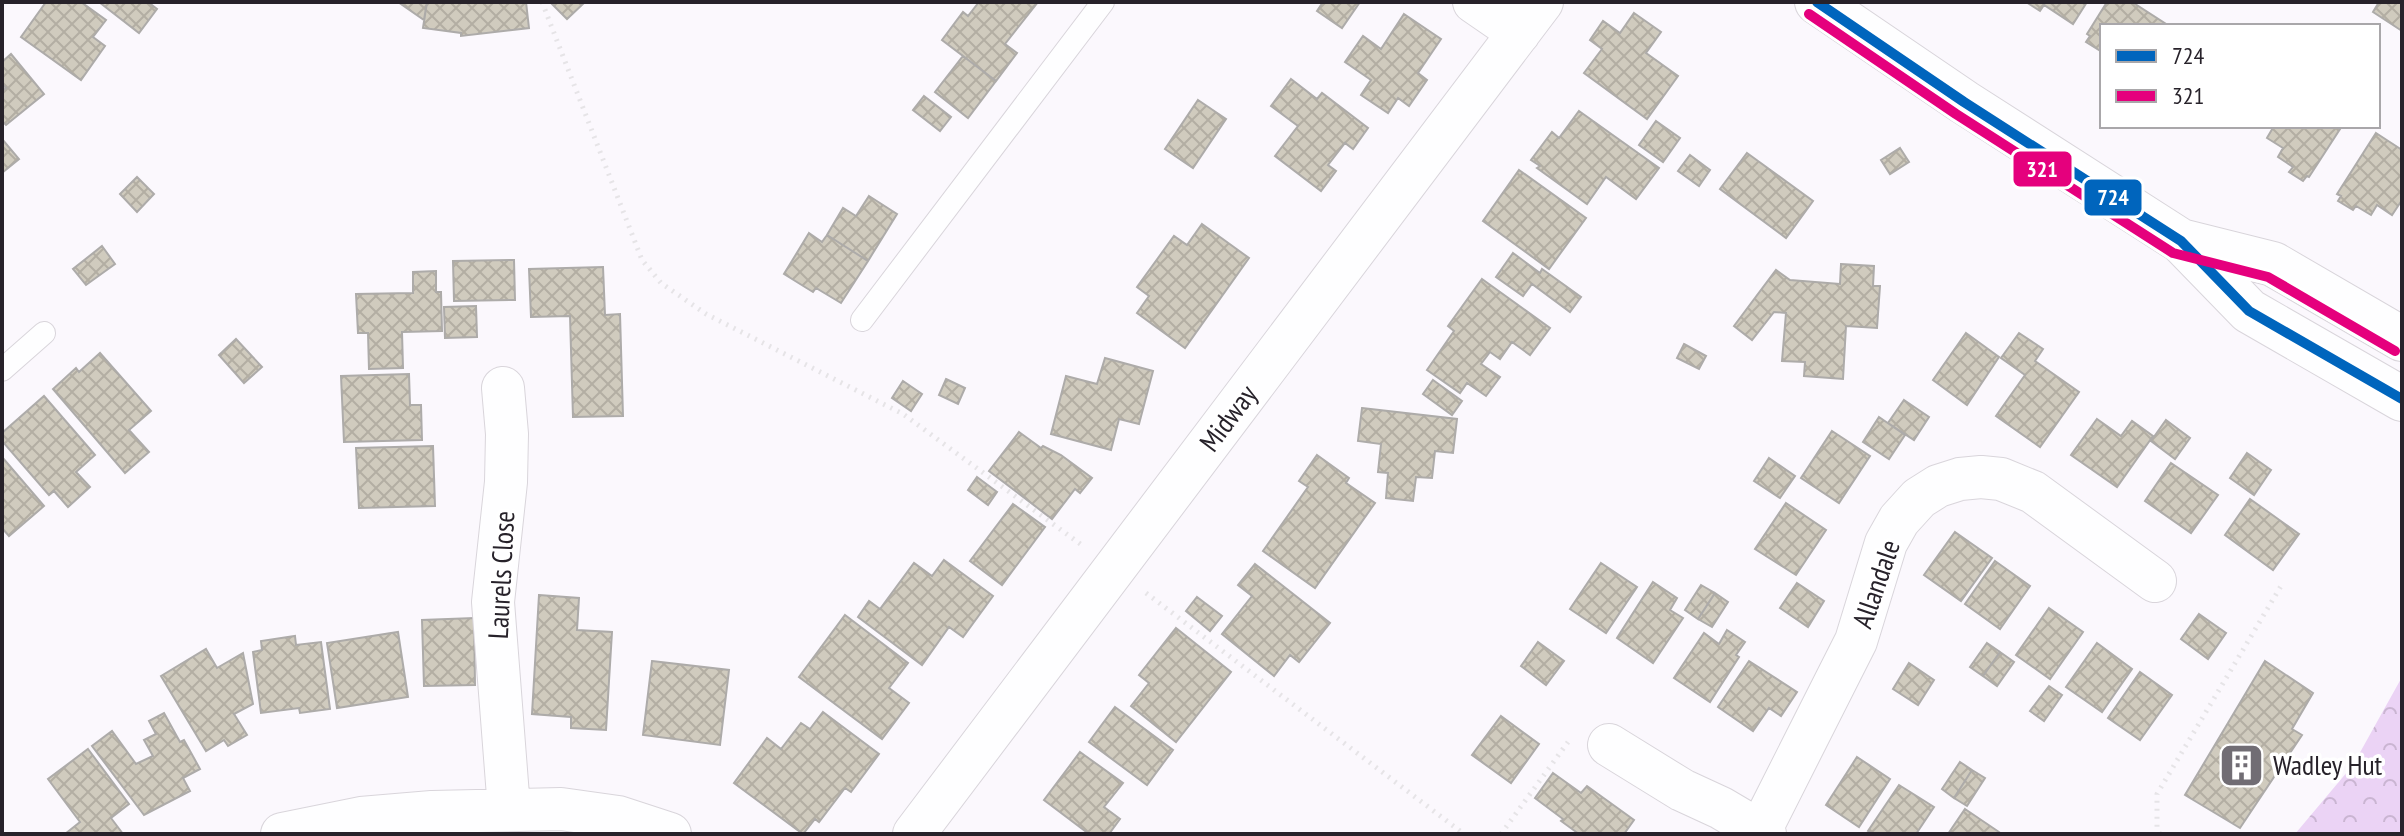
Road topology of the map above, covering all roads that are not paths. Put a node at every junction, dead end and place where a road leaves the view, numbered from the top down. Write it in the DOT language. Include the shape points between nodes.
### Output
graph roads {
  1 [pos="1103,2"];
  2 [pos="1474,2"];
  3 [pos="1817,2"];
  4 [pos="1531,18"];
  5 [pos="2181,241"];
  6 [pos="862,320"];
  7 [pos="44,333"];
  8 [pos="2402,339"];
  9 [pos="2,370"];
  10 [pos="503,388"];
  11 [pos="2402,399"];
  12 [pos="2155,581"];
  13 [pos="1609,745"];
  14 [pos="509,809"];
  15 [pos="1762,833"];
  16 [pos="282,834"];
  17 [pos="670,834"];
  18 [pos="914,834"];
  1 -- 6 [label="lane"];
  2 -- 4 [label="street"];
  3 -- 5 [label="main road"];
  4 -- 18 [label="street, Midway"];
  5 -- 8 [label="main road" via="2273,264"];
  5 -- 11 [label="main road" via="2249,311"];
  7 -- 9 [label="lane"];
  10 -- 14 [label="street, Laurels Close" via="506,482 493,602"];
  12 -- 15 [label="street, Allandale" via="2033,492 2001,479 1960,479 1919,498 1886,543 1856,641"];
  13 -- 15 [label="street, Allandale"];
  14 -- 16 [label="street" via="361,818"];
  14 -- 17 [label="street" via="618,817"];
}
